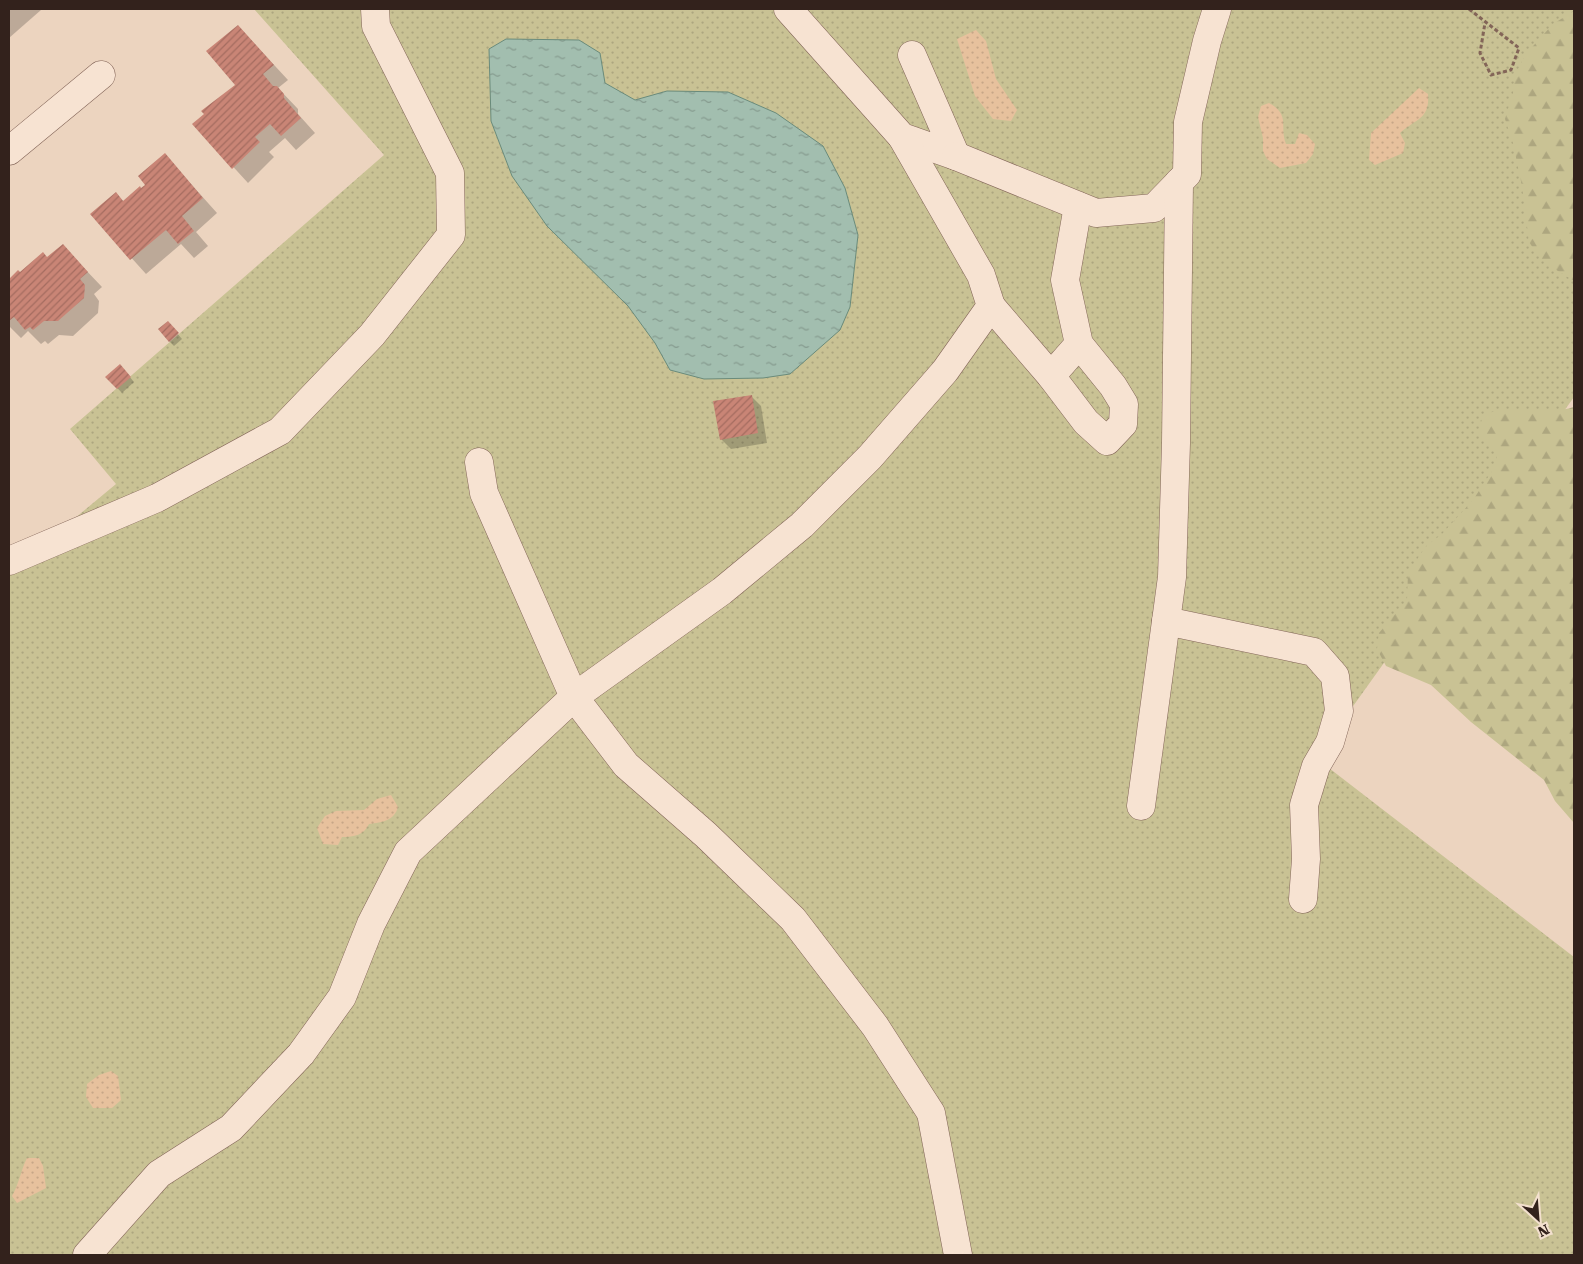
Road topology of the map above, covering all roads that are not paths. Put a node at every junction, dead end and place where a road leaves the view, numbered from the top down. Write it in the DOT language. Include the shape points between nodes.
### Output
graph roads {
  1 [pos="375,9"];
  2 [pos="788,9"];
  3 [pos="1217,9"];
  4 [pos="912,55"];
  5 [pos="101,75"];
  6 [pos="902,137"];
  7 [pos="9,151"];
  8 [pos="956,156"];
  9 [pos="1179,182"];
  10 [pos="1078,206"];
  11 [pos="992,306"];
  12 [pos="1079,344"];
  13 [pos="1051,376"];
  14 [pos="479,462"];
  15 [pos="9,561"];
  16 [pos="1166,621"];
  17 [pos="574,697"];
  18 [pos="1141,806"];
  19 [pos="1303,899"];
  20 [pos="86,1255"];
  21 [pos="958,1255"];
  1 -- 15 [label="street" via="376,26 450,173 451,235 372,336 280,431 157,498"];
  2 -- 6 [label="street"];
  3 -- 9 [label="street" via="1188,122 1187,174"];
  4 -- 8 [label="street"];
  5 -- 7 [label="street"];
  6 -- 8 [label="street"];
  6 -- 11 [label="street" via="981,275"];
  8 -- 10 [label="street"];
  9 -- 10 [label="street" via="1154,208 1096,214"];
  9 -- 16 [label="street" via="1176,452 1172,577"];
  10 -- 12 [label="street" via="1065,280"];
  11 -- 13 [label="street"];
  11 -- 17 [label="street" via="945,371 870,457 802,525 722,591"];
  12 -- 13 [label="street"];
  12 -- 13 [label="street" via="1124,404 1123,424 1107,441 1086,422"];
  14 -- 17 [label="street" via="484,493"];
  16 -- 18 [label="street"];
  16 -- 19 [label="street" via="1314,652 1335,676 1339,712 1304,804 1306,859"];
  17 -- 20 [label="street" via="408,852 371,924 342,997 301,1054 231,1128 159,1174"];
  17 -- 21 [label="street" via="626,765 706,835 793,919 874,1026 931,1113"];
}
